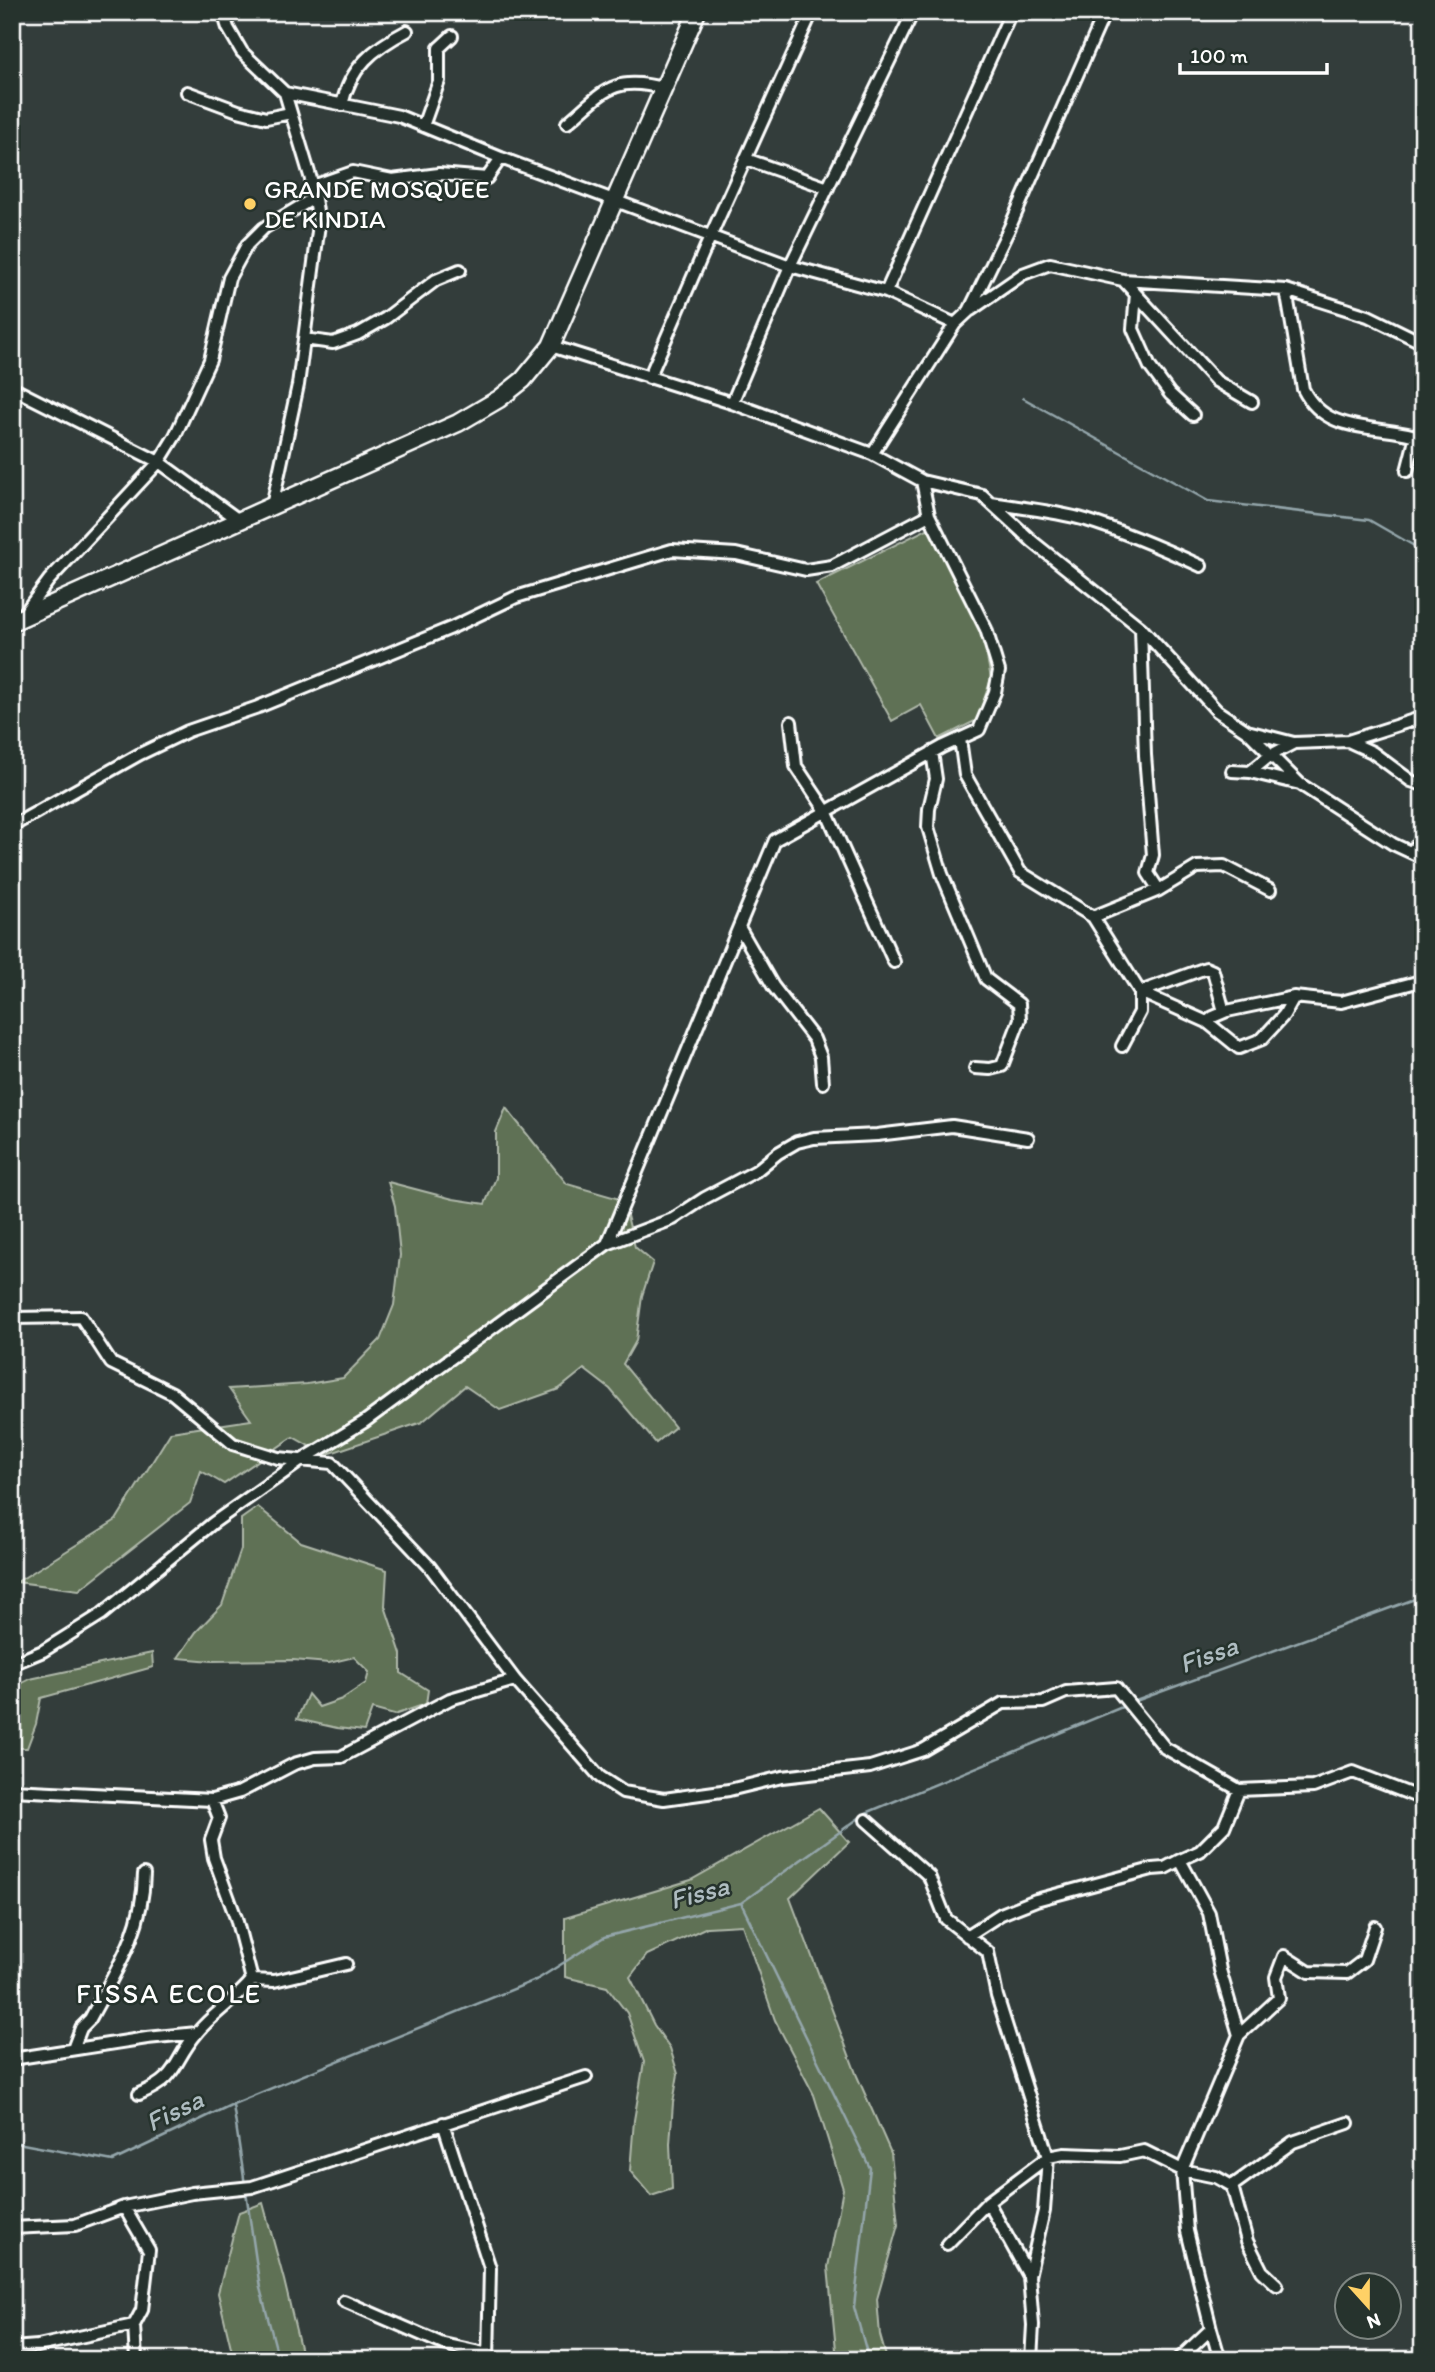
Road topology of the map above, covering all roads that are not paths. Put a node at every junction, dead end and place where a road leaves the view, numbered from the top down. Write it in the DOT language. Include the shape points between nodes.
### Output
graph roads {
  1 [pos="223,12"];
  2 [pos="698,12"];
  3 [pos="812,12"];
  4 [pos="913,12"];
  5 [pos="1011,12"];
  6 [pos="1105,12"];
  7 [pos="407,31"];
  8 [pos="452,36"];
  9 [pos="664,89"];
  10 [pos="187,92"];
  11 [pos="285,93"];
  12 [pos="342,105"];
  13 [pos="291,113"];
  14 [pos="567,123"];
  15 [pos="423,126"];
  16 [pos="501,158"];
  17 [pos="746,159"];
  18 [pos="313,186"];
  19 [pos="828,188"];
  20 [pos="314,198"];
  21 [pos="616,200"];
  22 [pos="711,234"];
  23 [pos="790,265"];
  24 [pos="460,270"];
  25 [pos="1123,280"];
  26 [pos="1286,290"];
  27 [pos="886,292"];
  28 [pos="1136,294"];
  29 [pos="969,311"];
  30 [pos="955,324"];
  31 [pos="304,339"];
  32 [pos="1423,343"];
  33 [pos="551,346"];
  34 [pos="649,378"];
  35 [pos="12,388"];
  36 [pos="732,402"];
  37 [pos="1252,402"];
  38 [pos="1193,415"];
  39 [pos="1419,437"];
  40 [pos="872,453"];
  41 [pos="159,462"];
  42 [pos="1407,471"];
  43 [pos="922,481"];
  44 [pos="990,503"];
  45 [pos="272,506"];
  46 [pos="929,515"];
  47 [pos="240,521"];
  48 [pos="1201,566"];
  49 [pos="15,621"];
  50 [pos="1141,628"];
  51 [pos="1423,717"];
  52 [pos="791,722"];
  53 [pos="1247,731"];
  54 [pos="960,739"];
  55 [pos="1348,741"];
  56 [pos="1294,743"];
  57 [pos="932,752"];
  58 [pos="1271,755"];
  59 [pos="1232,771"];
  60 [pos="1250,772"];
  61 [pos="1300,784"];
  62 [pos="1423,785"];
  63 [pos="826,811"];
  64 [pos="12,826"];
  65 [pos="1423,838"];
  66 [pos="1412,852"];
  67 [pos="1423,858"];
  68 [pos="1159,890"];
  69 [pos="1270,890"];
  70 [pos="1093,917"];
  71 [pos="739,927"];
  72 [pos="894,962"];
  73 [pos="1417,982"];
  74 [pos="1140,992"];
  75 [pos="1294,998"];
  76 [pos="1227,1012"];
  77 [pos="1207,1022"];
  78 [pos="1122,1046"];
  79 [pos="975,1068"];
  80 [pos="823,1083"];
  81 [pos="1028,1138"];
  82 [pos="607,1244"];
  83 [pos="12,1318"];
  84 [pos="302,1460"];
  85 [pos="12,1664"];
  86 [pos="515,1679"];
  87 [pos="12,1790"];
  88 [pos="1239,1790"];
  89 [pos="1423,1798"];
  90 [pos="212,1800"];
  91 [pos="866,1820"];
  92 [pos="1180,1860"];
  93 [pos="144,1874"];
  94 [pos="1375,1927"];
  95 [pos="967,1936"];
  96 [pos="346,1964"];
  97 [pos="252,1980"];
  98 [pos="197,2033"];
  99 [pos="1239,2035"];
  100 [pos="73,2049"];
  101 [pos="12,2059"];
  102 [pos="586,2077"];
  103 [pos="139,2094"];
  104 [pos="443,2123"];
  105 [pos="1348,2123"];
  106 [pos="1048,2157"];
  107 [pos="1182,2170"];
  108 [pos="1232,2186"];
  109 [pos="988,2202"];
  110 [pos="124,2207"];
  111 [pos="12,2228"];
  112 [pos="947,2244"];
  113 [pos="1029,2276"];
  114 [pos="1277,2285"];
  115 [pos="344,2301"];
  116 [pos="134,2325"];
  117 [pos="1211,2329"];
  118 [pos="12,2348"];
  119 [pos="488,2357"];
  120 [pos="136,2360"];
  121 [pos="1031,2360"];
  122 [pos="1178,2360"];
  123 [pos="1220,2360"];
  1 -- 11 [label="street" via="242,52"];
  2 -- 9 [label="main road"];
  3 -- 17 [label="street"];
  4 -- 19 [label="street"];
  5 -- 27 [label="street"];
  6 -- 29 [label="street"];
  7 -- 12 [label="street" via="379,45 349,78"];
  8 -- 15 [label="street" via="439,48 439,81"];
  9 -- 14 [label="street" via="643,83 610,88"];
  9 -- 21 [label="main road"];
  10 -- 13 [label="street" via="267,118"];
  11 -- 12 [label="street"];
  11 -- 13 [label="street"];
  12 -- 15 [label="street" via="399,116"];
  13 -- 18 [label="street"];
  15 -- 16 [label="street"];
  16 -- 18 [label="street" via="487,178 439,174 391,180 353,172"];
  16 -- 21 [label="street"];
  17 -- 19 [label="street"];
  17 -- 22 [label="street"];
  18 -- 20 [label="street"];
  19 -- 23 [label="street"];
  20 -- 31 [label="street" via="319,224"];
  20 -- 41 [label="street" via="264,228 247,245 229,278 210,360"];
  21 -- 22 [label="street"];
  21 -- 33 [label="main road"];
  22 -- 23 [label="street"];
  22 -- 34 [label="street"];
  23 -- 27 [label="street"];
  23 -- 36 [label="street"];
  24 -- 31 [label="street" via="436,280 358,334 333,343"];
  25 -- 26 [label="street"];
  25 -- 28 [label="street"];
  25 -- 29 [label="street" via="1050,264 1023,274"];
  26 -- 32 [label="street" via="1368,316"];
  26 -- 39 [label="street" via="1308,400 1335,422"];
  27 -- 30 [label="street"];
  28 -- 37 [label="street" via="1216,381"];
  28 -- 38 [label="street" via="1133,329 1150,367"];
  29 -- 30 [label="street"];
  30 -- 40 [label="street"];
  31 -- 45 [label="street" via="299,385"];
  33 -- 34 [label="street"];
  33 -- 45 [label="main road" via="523,380 458,423"];
  34 -- 36 [label="street"];
  35 -- 41 [label="street"];
  36 -- 40 [label="street"];
  39 -- 42 [label="street"];
  40 -- 43 [label="street"];
  41 -- 47 [label="street"];
  41 -- 49 [label="street"];
  43 -- 44 [label="street" via="982,495"];
  43 -- 46 [label="street"];
  44 -- 48 [label="street" via="1085,520"];
  44 -- 50 [label="street"];
  45 -- 47 [label="main road"];
  46 -- 54 [label="street" via="986,629 999,671 979,730"];
  46 -- 64 [label="street" via="832,566 806,570 736,554 672,550 516,597 258,707 188,731"];
  47 -- 49 [label="main road"];
  50 -- 53 [label="street" via="1217,711"];
  50 -- 68 [label="street" via="1153,855 1148,873"];
  51 -- 55 [label="street"];
  52 -- 63 [label="street" via="796,766"];
  53 -- 56 [label="street"];
  53 -- 58 [label="street"];
  54 -- 57 [label="street"];
  54 -- 70 [label="street" via="965,775 1020,872"];
  55 -- 56 [label="street"];
  55 -- 62 [label="street"];
  56 -- 58 [label="street"];
  57 -- 63 [label="street"];
  57 -- 79 [label="street" via="936,779 928,828 942,874 986,979 1019,1004 1020,1019 1002,1066"];
  58 -- 60 [label="street"];
  58 -- 61 [label="street"];
  59 -- 60 [label="street"];
  60 -- 61 [label="street"];
  61 -- 66 [label="street"];
  63 -- 71 [label="street" via="775,840"];
  63 -- 72 [label="street"];
  65 -- 66 [label="street"];
  66 -- 67 [label="street"];
  68 -- 69 [label="street" via="1197,867 1224,866"];
  68 -- 70 [label="street"];
  70 -- 74 [label="street"];
  71 -- 80 [label="street" via="773,986 814,1038"];
  71 -- 82 [label="street"];
  73 -- 75 [label="street" via="1341,1002"];
  74 -- 76 [label="street" via="1206,968 1213,971"];
  74 -- 77 [label="street"];
  74 -- 78 [label="street" via="1140,1012"];
  75 -- 76 [label="street"];
  75 -- 77 [label="street" via="1262,1039 1239,1048"];
  76 -- 77 [label="street"];
  81 -- 82 [label="street" via="953,1126 797,1142 757,1171 673,1219"];
  82 -- 84 [label="street" via="364,1422"];
  83 -- 84 [label="street" via="81,1317 111,1363 172,1394 233,1444"];
  84 -- 85 [label="street" via="213,1523 102,1614 43,1651"];
  84 -- 86 [label="street" via="332,1463 430,1567"];
  86 -- 88 [label="street" via="600,1777 623,1792 664,1799 782,1777 870,1768 923,1750 1003,1703 1043,1702 1066,1692 1116,1688 1165,1748"];
  86 -- 90 [label="street" via="450,1699 341,1757 294,1764 240,1792"];
  87 -- 90 [label="street"];
  88 -- 89 [label="street" via="1312,1787 1353,1772"];
  88 -- 92 [label="street" via="1224,1827 1200,1851"];
  90 -- 97 [label="street" via="219,1818 211,1840 214,1858"];
  91 -- 95 [label="street" via="929,1876 946,1919"];
  92 -- 95 [label="street" via="1165,1868 1036,1900 1001,1914"];
  92 -- 99 [label="street" via="1209,1913"];
  93 -- 100 [label="street" via="137,1928"];
  94 -- 99 [label="street" via="1364,1960 1347,1973 1309,1972 1284,1956 1276,1977 1279,1998"];
  95 -- 106 [label="street" via="988,1952 997,1996"];
  96 -- 97 [label="street" via="274,1981"];
  97 -- 98 [label="street"];
  98 -- 100 [label="street"];
  98 -- 103 [label="street" via="166,2080"];
  99 -- 107 [label="street"];
  100 -- 101 [label="street"];
  102 -- 104 [label="street"];
  104 -- 110 [label="street" via="252,2187"];
  104 -- 119 [label="street" via="490,2268"];
  105 -- 108 [label="street" via="1293,2143"];
  106 -- 107 [label="street" via="1144,2151"];
  106 -- 109 [label="street"];
  106 -- 113 [label="street" via="1044,2211"];
  107 -- 108 [label="street" via="1216,2177"];
  107 -- 117 [label="street" via="1187,2231"];
  108 -- 114 [label="street" via="1247,2241 1262,2271"];
  109 -- 112 [label="street"];
  109 -- 113 [label="street"];
  110 -- 111 [label="street" via="75,2225"];
  110 -- 116 [label="street" via="149,2250 142,2310"];
  113 -- 121 [label="street"];
  115 -- 119 [label="street" via="443,2344"];
  116 -- 118 [label="street"];
  116 -- 120 [label="street"];
  117 -- 122 [label="street"];
  117 -- 123 [label="street"];
}
